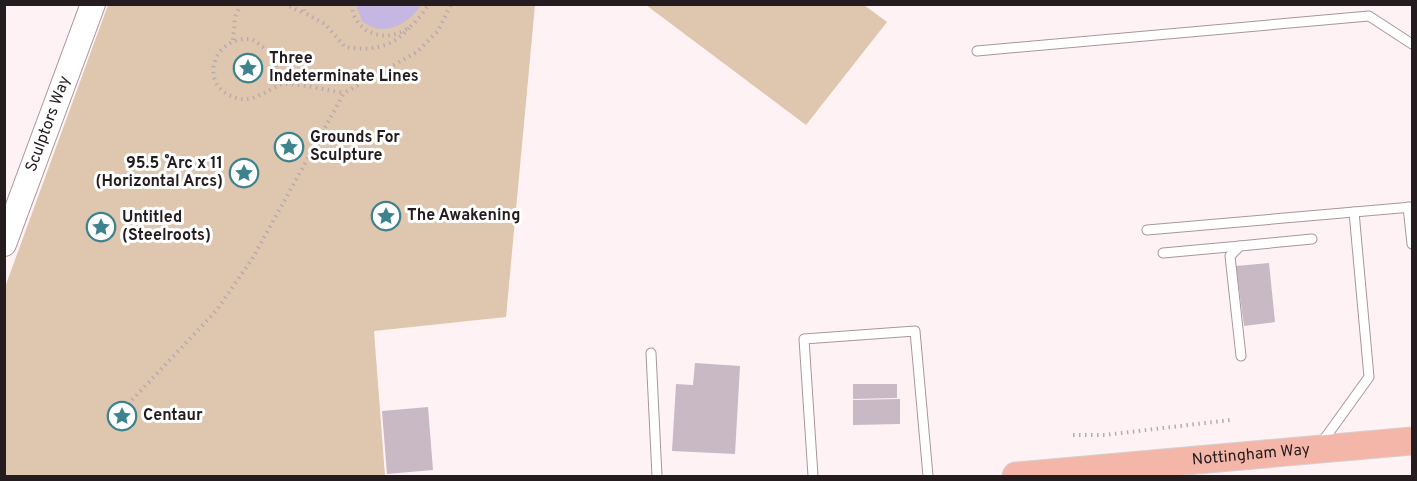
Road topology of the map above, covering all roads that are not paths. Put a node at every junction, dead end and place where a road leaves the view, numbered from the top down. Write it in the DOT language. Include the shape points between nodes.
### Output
graph roads {
  1 [pos="93,4"];
  2 [pos="1413,44"];
  3 [pos="977,51"];
  4 [pos="1410,207"];
  5 [pos="1354,212"];
  6 [pos="1147,230"];
  7 [pos="1312,239"];
  8 [pos="4,244"];
  9 [pos="1413,244"];
  10 [pos="1240,246"];
  11 [pos="1163,253"];
  12 [pos="651,353"];
  13 [pos="1241,356"];
  14 [pos="1413,441"];
  15 [pos="1316,451"];
  16 [pos="657,477"];
  17 [pos="813,477"];
  18 [pos="928,477"];
  19 [pos="1016,477"];
  1 -- 8 [label="street, Sculptors Way"];
  2 -- 3 [label="lane" via="1369,16"];
  4 -- 5 [label="lane"];
  4 -- 9 [label="lane"];
  5 -- 6 [label="lane"];
  5 -- 15 [label="lane" via="1369,377"];
  7 -- 10 [label="lane"];
  10 -- 11 [label="lane"];
  10 -- 13 [label="lane" via="1230,256"];
  12 -- 16 [label="lane"];
  14 -- 15 [label="main road, Nottingham Way"];
  15 -- 19 [label="main road, Nottingham Way"];
  17 -- 18 [label="lane" via="804,339 915,331"];
}
